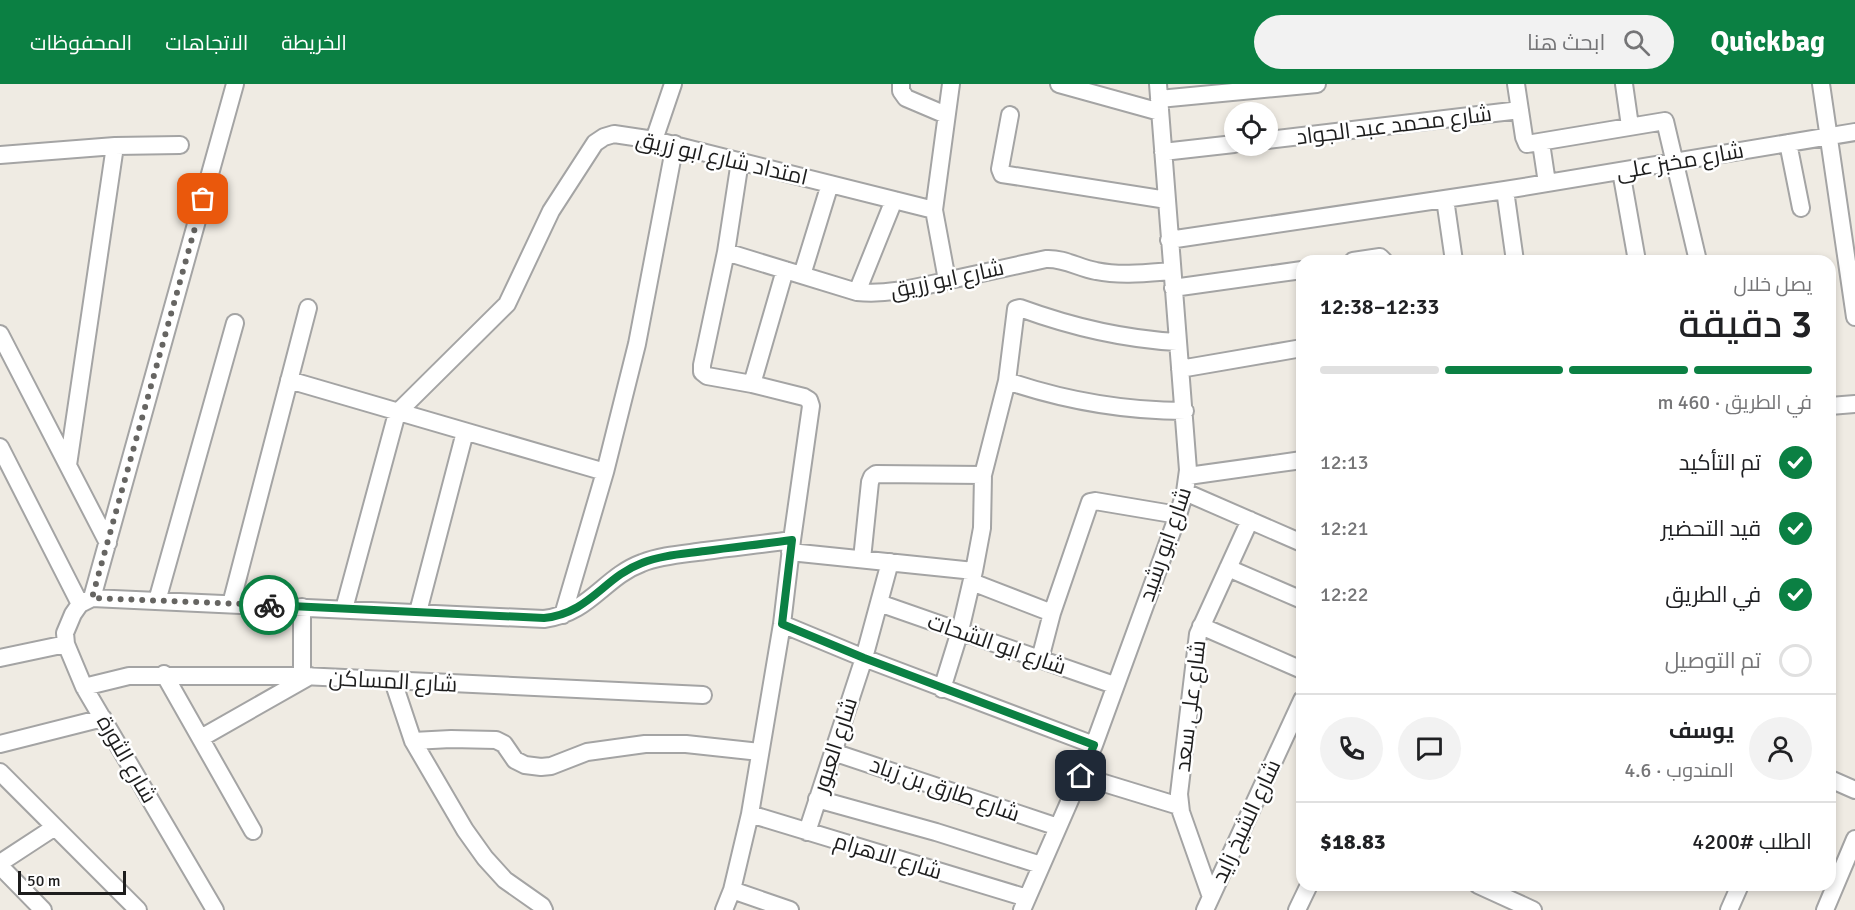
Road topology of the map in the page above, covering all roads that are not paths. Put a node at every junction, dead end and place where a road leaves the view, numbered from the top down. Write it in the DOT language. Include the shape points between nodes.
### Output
graph roads {
  1 [pos="235,84"];
  2 [pos="673,84"];
  3 [pos="901,84"];
  4 [pos="951,84"];
  5 [pos="1059,84"];
  6 [pos="1317,84"];
  7 [pos="1516,84"];
  8 [pos="1624,84"];
  9 [pos="1821,84"];
  10 [pos="1159,98"];
  11 [pos="1520,110"];
  12 [pos="946,115"];
  13 [pos="1010,115"];
  14 [pos="1630,126"];
  15 [pos="1855,132"];
  16 [pos="1829,137"];
  17 [pos="1278,139"];
  18 [pos="654,140"];
  19 [pos="1541,142"];
  20 [pos="1788,143"];
  21 [pos="675,144"];
  22 [pos="180,145"];
  23 [pos="1224,145"];
  24 [pos="115,146"];
  25 [pos="1163,153"];
  26 [pos="0,155"];
  27 [pos="740,161"];
  28 [pos="1674,162"];
  29 [pos="1621,171"];
  30 [pos="1547,183"];
  31 [pos="830,184"];
  32 [pos="1505,190"];
  33 [pos="1445,199"];
  34 [pos="894,200"];
  35 [pos="1167,200"];
  36 [pos="1801,208"];
  37 [pos="934,210"];
  38 [pos="1169,240"];
  39 [pos="726,252"];
  40 [pos="1453,255"];
  41 [pos="1514,255"];
  42 [pos="1636,255"];
  43 [pos="1697,255"];
  44 [pos="785,270"];
  45 [pos="1296,270"];
  46 [pos="802,275"];
  47 [pos="1172,279"];
  48 [pos="947,280"];
  49 [pos="857,292"];
  50 [pos="308,308"];
  51 [pos="1855,317"];
  52 [pos="235,323"];
  53 [pos="0,334"];
  54 [pos="1177,342"];
  55 [pos="1296,349"];
  56 [pos="1180,369"];
  57 [pos="289,380"];
  58 [pos="1007,381"];
  59 [pos="752,384"];
  60 [pos="1855,404"];
  61 [pos="1836,406"];
  62 [pos="1185,411"];
  63 [pos="397,413"];
  64 [pos="465,432"];
  65 [pos="0,447"];
  66 [pos="1296,461"];
  67 [pos="68,465"];
  68 [pos="605,472"];
  69 [pos="983,475"];
  70 [pos="1187,484"];
  71 [pos="1178,515"];
  72 [pos="1250,520"];
  73 [pos="1296,540"];
  74 [pos="108,543"];
  75 [pos="791,546"];
  76 [pos="862,559"];
  77 [pos="890,562"];
  78 [pos="1228,568"];
  79 [pos="973,577"];
  80 [pos="1296,597"];
  81 [pos="86,601"];
  82 [pos="157,601"];
  83 [pos="879,603"];
  84 [pos="231,604"];
  85 [pos="302,607"];
  86 [pos="344,609"];
  87 [pos="418,612"];
  88 [pos="1052,613"];
  89 [pos="563,615"];
  90 [pos="782,624"];
  91 [pos="1201,626"];
  92 [pos="960,631"];
  93 [pos="66,644"];
  94 [pos="0,658"];
  95 [pos="864,658"];
  96 [pos="1040,659"];
  97 [pos="1296,667"];
  98 [pos="164,674"];
  99 [pos="306,676"];
  100 [pos="393,681"];
  101 [pos="1114,685"];
  102 [pos="84,687"];
  103 [pos="942,689"];
  104 [pos="703,695"];
  105 [pos="1296,713"];
  106 [pos="103,718"];
  107 [pos="201,738"];
  108 [pos="413,741"];
  109 [pos="0,744"];
  110 [pos="1094,745"];
  111 [pos="760,752"];
  112 [pos="833,752"];
  113 [pos="0,772"];
  114 [pos="1081,776"];
  115 [pos="1836,782"];
  116 [pos="1855,790"];
  117 [pos="818,799"];
  118 [pos="1179,806"];
  119 [pos="750,814"];
  120 [pos="55,827"];
  121 [pos="1058,827"];
  122 [pos="253,831"];
  123 [pos="807,832"];
  124 [pos="1855,839"];
  125 [pos="0,864"];
  126 [pos="1041,865"];
  127 [pos="1836,884"];
  128 [pos="732,890"];
  129 [pos="1306,891"];
  130 [pos="1491,891"];
  131 [pos="1737,891"];
  132 [pos="1833,891"];
  133 [pos="1208,904"];
  134 [pos="1026,906"];
  135 [pos="43,910"];
  136 [pos="138,910"];
  137 [pos="215,910"];
  138 [pos="544,910"];
  139 [pos="724,910"];
  140 [pos="790,910"];
  141 [pos="1297,910"];
  142 [pos="1533,910"];
  143 [pos="1729,910"];
  144 [pos="1825,910"];
  1 -- 74 [label="street"];
  2 -- 18 [label="street"];
  3 -- 12 [label="street" via="906,98"];
  4 -- 12 [label="street"];
  5 -- 10 [label="street"];
  6 -- 10 [label="street"];
  7 -- 11 [label="street"];
  8 -- 14 [label="street"];
  9 -- 16 [label="street"];
  10 -- 25 [label="street, شارع ابو رشيد"];
  11 -- 17 [label="street, شارع محمد عبد الجواد"];
  11 -- 19 [label="street" via="1526,142"];
  12 -- 37 [label="street"];
  13 -- 35 [label="street" via="999,169 1002,174"];
  14 -- 19 [label="street"];
  14 -- 28 [label="street" via="1665,121"];
  15 -- 16 [label="street, شارع مخبز على"];
  16 -- 20 [label="street, شارع مخبز على"];
  16 -- 51 [label="street"];
  18 -- 21 [label="street, امتداد شارع ابو زريق"];
  18 -- 63 [label="street, امتداد شارع ابو زريق" via="614,134 595,143 551,211 507,304"];
  19 -- 30 [label="street"];
  20 -- 28 [label="street, شارع مخبز على"];
  20 -- 36 [label="street"];
  21 -- 27 [label="street, امتداد شارع ابو زريق"];
  21 -- 68 [label="street" via="637,344"];
  22 -- 24 [label="street"];
  23 -- 25 [label="street"];
  24 -- 26 [label="street"];
  24 -- 67 [label="street"];
  25 -- 35 [label="street, شارع ابو رشيد"];
  27 -- 31 [label="street, امتداد شارع ابو زريق"];
  27 -- 39 [label="street"];
  28 -- 29 [label="street, شارع مخبز على"];
  28 -- 43 [label="street"];
  29 -- 30 [label="street, شارع مخبز على"];
  29 -- 42 [label="street"];
  30 -- 32 [label="street, شارع مخبز على"];
  31 -- 34 [label="street, امتداد شارع ابو زريق"];
  31 -- 46 [label="street"];
  32 -- 33 [label="street, شارع مخبز على"];
  32 -- 41 [label="street"];
  33 -- 38 [label="street, شارع مخبز على"];
  33 -- 40 [label="street"];
  34 -- 37 [label="street, امتداد شارع ابو زريق"];
  34 -- 49 [label="street"];
  35 -- 38 [label="street, شارع ابو رشيد"];
  37 -- 48 [label="street"];
  38 -- 47 [label="street, شارع ابو رشيد"];
  39 -- 44 [label="street, شارع ابو زريق"];
  39 -- 59 [label="street" via="702,372"];
  44 -- 46 [label="street, شارع ابو زريق"];
  44 -- 59 [label="street"];
  45 -- 47 [label="street, شارع ابو زريق"];
  46 -- 49 [label="street, شارع ابو زريق"];
  47 -- 48 [label="street, شارع ابو زريق" via="1087,269 1052,258"];
  47 -- 54 [label="street, شارع ابو رشيد"];
  48 -- 49 [label="street, شارع ابو زريق" via="895,292"];
  50 -- 57 [label="street"];
  52 -- 82 [label="street"];
  53 -- 67 [label="street"];
  54 -- 56 [label="street, شارع ابو رشيد"];
  54 -- 58 [label="street" via="1113,336 1018,308"];
  55 -- 56 [label="street"];
  56 -- 62 [label="street, شارع ابو رشيد"];
  57 -- 63 [label="street"];
  57 -- 84 [label="street"];
  58 -- 62 [label="street" via="1041,393 1112,408"];
  58 -- 69 [label="street"];
  59 -- 75 [label="street" via="804,397 811,406"];
  60 -- 61 [label="street"];
  62 -- 70 [label="street, شارع ابو رشيد"];
  63 -- 64 [label="street"];
  63 -- 86 [label="street"];
  64 -- 68 [label="street"];
  64 -- 87 [label="street"];
  65 -- 81 [label="street"];
  66 -- 70 [label="street"];
  67 -- 74 [label="street"];
  68 -- 89 [label="street"];
  69 -- 76 [label="street" via="880,473 872,477"];
  69 -- 79 [label="street" via="982,528"];
  70 -- 71 [label="street, شارع ابو رشيد"];
  70 -- 72 [label="street"];
  71 -- 88 [label="street" via="1089,503"];
  71 -- 101 [label="street, شارع ابو رشيد"];
  72 -- 73 [label="street"];
  72 -- 78 [label="street, شارع على سعد"];
  74 -- 81 [label="street"];
  75 -- 76 [label="street"];
  75 -- 89 [label="street" via="669,555 642,562 626,570 585,604"];
  75 -- 90 [label="street"];
  76 -- 77 [label="street"];
  77 -- 79 [label="street"];
  77 -- 83 [label="street, شارع العبور"];
  78 -- 80 [label="street"];
  78 -- 91 [label="street, شارع على سعد"];
  79 -- 88 [label="street"];
  79 -- 92 [label="street"];
  81 -- 82 [label="street"];
  81 -- 93 [label="street" via="68,623"];
  82 -- 84 [label="street"];
  83 -- 92 [label="street, شارع ابو الشحات"];
  83 -- 95 [label="street, شارع العبور"];
  84 -- 85 [label="street"];
  85 -- 86 [label="street"];
  85 -- 99 [label="street"];
  86 -- 87 [label="street"];
  87 -- 89 [label="street" via="544,618"];
  88 -- 96 [label="street"];
  90 -- 95 [label="street"];
  90 -- 111 [label="street"];
  91 -- 97 [label="street"];
  91 -- 118 [label="street, شارع على سعد"];
  92 -- 96 [label="street, شارع ابو الشحات"];
  92 -- 103 [label="street"];
  93 -- 94 [label="street"];
  93 -- 102 [label="street, شارع الثورة"];
  95 -- 103 [label="street"];
  95 -- 112 [label="street, شارع العبور"];
  96 -- 101 [label="street, شارع ابو الشحات"];
  98 -- 99 [label="street, شارع المساكن"];
  98 -- 102 [label="street, شارع المساكن" via="129,675"];
  98 -- 107 [label="street"];
  99 -- 100 [label="street, شارع المساكن"];
  99 -- 107 [label="street"];
  100 -- 104 [label="street, شارع المساكن"];
  100 -- 108 [label="street"];
  101 -- 110 [label="street, شارع ابو رشيد"];
  102 -- 106 [label="street, شارع الثورة"];
  103 -- 110 [label="street"];
  105 -- 133 [label="street, شارع الشيخ زايد"];
  106 -- 109 [label="street"];
  106 -- 137 [label="street, شارع الثورة"];
  107 -- 122 [label="street"];
  108 -- 111 [label="street" via="496,740 504,744 515,760 542,767 587,752 645,744"];
  108 -- 138 [label="street" via="484,858"];
  110 -- 114 [label="street, شارع ابو رشيد"];
  111 -- 119 [label="street"];
  112 -- 117 [label="street, شارع العبور"];
  112 -- 121 [label="street, شارع طارق بن زياد"];
  113 -- 120 [label="street"];
  114 -- 118 [label="street"];
  114 -- 121 [label="street, شارع ابو رشيد"];
  115 -- 116 [label="street"];
  117 -- 123 [label="street, شارع العبور"];
  117 -- 126 [label="street"];
  118 -- 133 [label="street, شارع على سعد"];
  119 -- 123 [label="street, شارع الاهرام"];
  119 -- 128 [label="street"];
  120 -- 125 [label="street"];
  120 -- 136 [label="street"];
  121 -- 126 [label="street, شارع ابو رشيد"];
  123 -- 134 [label="street, شارع الاهرام"];
  124 -- 127 [label="street"];
  125 -- 135 [label="street"];
  126 -- 134 [label="street, شارع ابو رشيد"];
  128 -- 139 [label="street"];
  128 -- 140 [label="street"];
  129 -- 141 [label="street"];
  130 -- 142 [label="street"];
  131 -- 143 [label="street"];
  132 -- 144 [label="street"];
}
